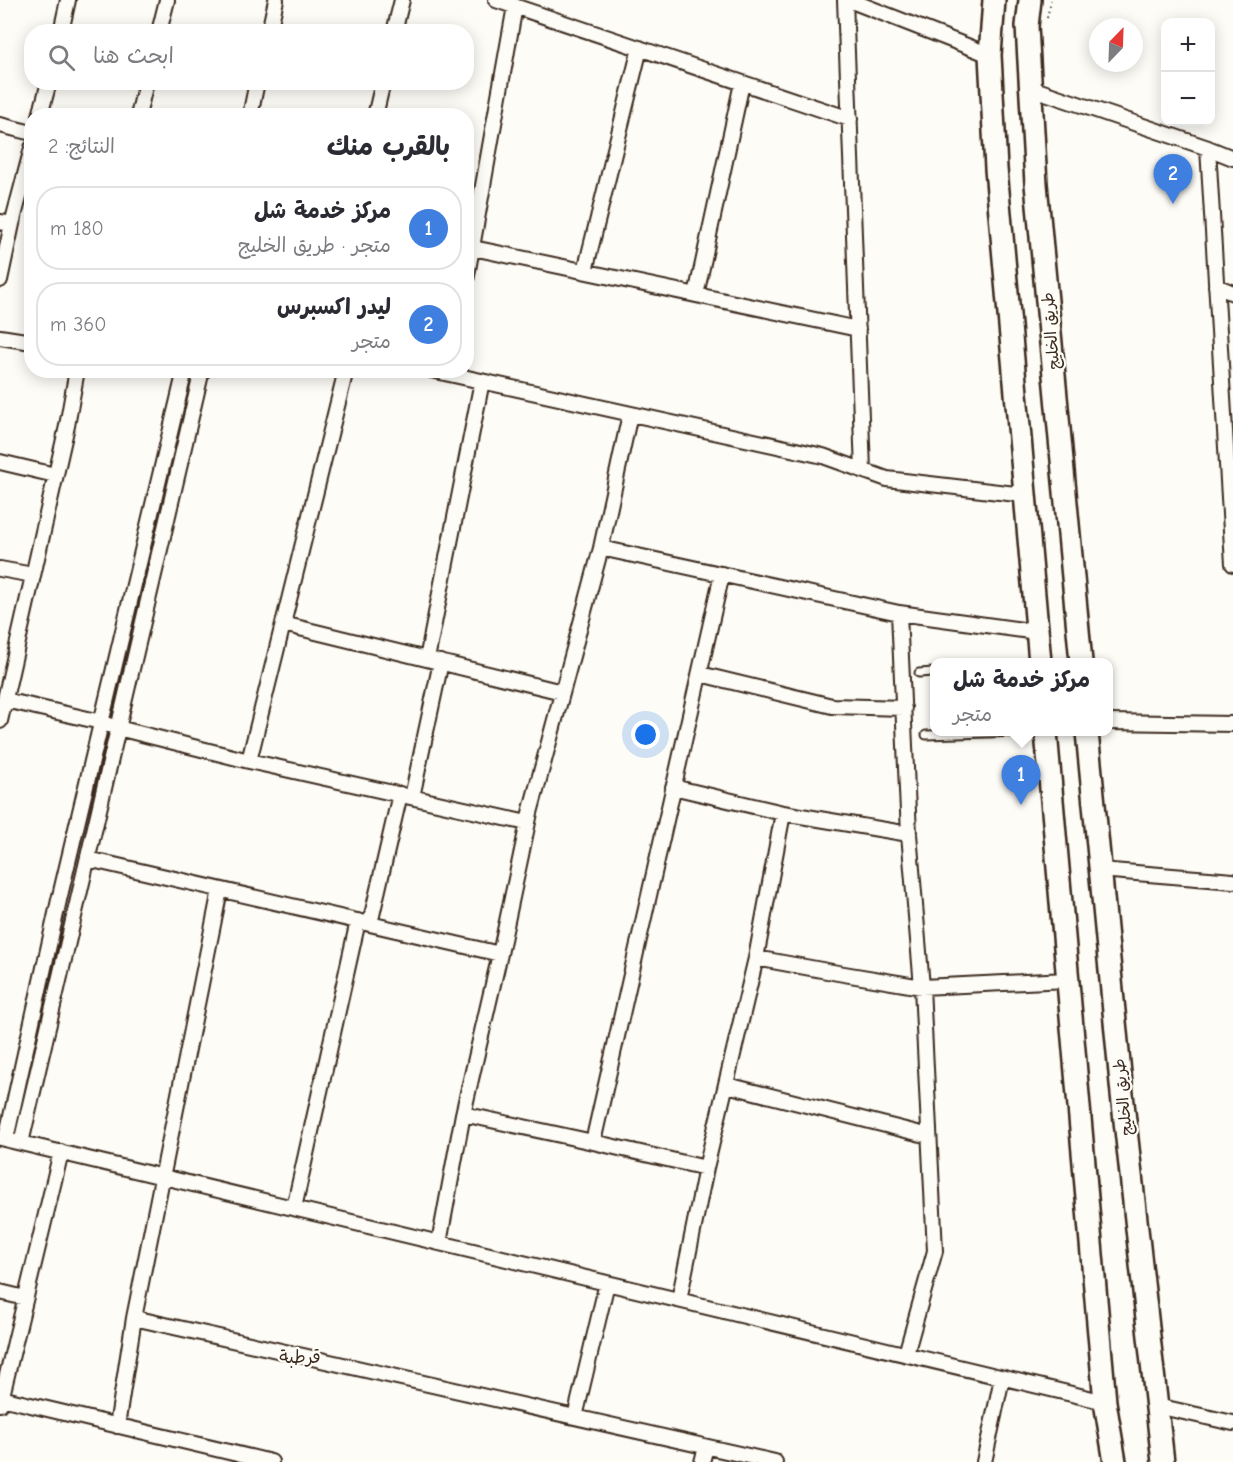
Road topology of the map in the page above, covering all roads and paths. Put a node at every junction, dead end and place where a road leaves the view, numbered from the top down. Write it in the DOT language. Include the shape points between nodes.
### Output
graph roads {
  1 [pos="68,0"];
  2 [pos="167,0"];
  3 [pos="276,0"];
  4 [pos="402,0"];
  5 [pos="496,0"];
  6 [pos="847,0"];
  7 [pos="994,0"];
  8 [pos="1030,0"];
  9 [pos="515,6"];
  10 [pos="63,24"];
  11 [pos="161,24"];
  12 [pos="270,24"];
  13 [pos="396,24"];
  14 [pos="640,48"];
  15 [pos="990,55"];
  16 [pos="742,82"];
  17 [pos="1031,88"];
  18 [pos="47,90"];
  19 [pos="144,90"];
  20 [pos="255,90"];
  21 [pos="381,90"];
  22 [pos="42,108"];
  23 [pos="140,108"];
  24 [pos="252,108"];
  25 [pos="377,108"];
  26 [pos="850,119"];
  27 [pos="0,125"];
  28 [pos="24,131"];
  29 [pos="1208,148"];
  30 [pos="1233,158"];
  31 [pos="24,171"];
  32 [pos="6,223"];
  33 [pos="474,242"];
  34 [pos="474,248"];
  35 [pos="585,271"];
  36 [pos="0,280"];
  37 [pos="1216,286"];
  38 [pos="1233,293"];
  39 [pos="696,295"];
  40 [pos="858,329"];
  41 [pos="0,337"];
  42 [pos="24,341"];
  43 [pos="75,378"];
  44 [pos="183,378"];
  45 [pos="200,378"];
  46 [pos="344,378"];
  47 [pos="471,378"];
  48 [pos="482,381"];
  49 [pos="630,414"];
  50 [pos="0,462"];
  51 [pos="863,470"];
  52 [pos="56,475"];
  53 [pos="1231,482"];
  54 [pos="1025,495"];
  55 [pos="601,548"];
  56 [pos="1233,564"];
  57 [pos="0,569"];
  58 [pos="722,574"];
  59 [pos="33,575"];
  60 [pos="898,613"];
  61 [pos="283,624"];
  62 [pos="1037,632"];
  63 [pos="1040,658"];
  64 [pos="1081,658"];
  65 [pos="427,659"];
  66 [pos="441,662"];
  67 [pos="920,672"];
  68 [pos="930,672"];
  69 [pos="700,674"];
  70 [pos="562,692"];
  71 [pos="5,700"];
  72 [pos="904,708"];
  73 [pos="0,721"];
  74 [pos="101,722"];
  75 [pos="1113,722"];
  76 [pos="1233,724"];
  77 [pos="118,728"];
  78 [pos="926,735"];
  79 [pos="930,735"];
  80 [pos="1046,736"];
  81 [pos="1088,736"];
  82 [pos="249,761"];
  83 [pos="673,787"];
  84 [pos="406,796"];
  85 [pos="783,813"];
  86 [pos="527,823"];
  87 [pos="909,834"];
  88 [pos="88,859"];
  89 [pos="1100,870"];
  90 [pos="1233,881"];
  91 [pos="220,890"];
  92 [pos="364,923"];
  93 [pos="500,954"];
  94 [pos="756,958"];
  95 [pos="1068,980"];
  96 [pos="922,987"];
  97 [pos="727,1085"];
  98 [pos="463,1114"];
  99 [pos="929,1136"];
  100 [pos="3,1139"];
  101 [pos="593,1142"];
  102 [pos="21,1143"];
  103 [pos="61,1152"];
  104 [pos="706,1168"];
  105 [pos="163,1177"];
  106 [pos="294,1208"];
  107 [pos="439,1243"];
  108 [pos="607,1283"];
  109 [pos="0,1292"];
  110 [pos="25,1298"];
  111 [pos="679,1300"];
  112 [pos="134,1318"];
  113 [pos="906,1354"];
  114 [pos="1002,1377"];
  115 [pos="1,1401"];
  116 [pos="1105,1402"];
  117 [pos="1156,1406"];
  118 [pos="575,1417"];
  119 [pos="1233,1423"];
  120 [pos="117,1426"];
  121 [pos="706,1447"];
  122 [pos="239,1458"];
  123 [pos="271,1462"];
  124 [pos="702,1462"];
  125 [pos="775,1462"];
  126 [pos="984,1462"];
  127 [pos="1115,1462"];
  128 [pos="1163,1462"];
  1 -- 10 [label="street"];
  2 -- 11 [label="street"];
  3 -- 12 [label="street"];
  4 -- 13 [label="street"];
  5 -- 9 [label="street"];
  6 -- 15 [label="street"];
  6 -- 26 [label="street"];
  7 -- 15 [label="main road"];
  8 -- 17 [label="main road, طريق الخليج" via="1027,26"];
  9 -- 14 [label="street"];
  9 -- 33 [label="street"];
  14 -- 16 [label="street"];
  14 -- 35 [label="street"];
  15 -- 54 [label="main road" via="996,169"];
  16 -- 26 [label="street"];
  16 -- 39 [label="street"];
  17 -- 29 [label="street"];
  17 -- 64 [label="main road, طريق الخليج" via="1036,184"];
  18 -- 22 [label="street"];
  19 -- 23 [label="street"];
  20 -- 24 [label="street"];
  21 -- 25 [label="street"];
  26 -- 40 [label="street"];
  27 -- 28 [label="street"];
  29 -- 30 [label="street"];
  29 -- 37 [label="street"];
  31 -- 32 [label="street"];
  32 -- 36 [label="street"];
  34 -- 35 [label="street"];
  35 -- 39 [label="street"];
  37 -- 38 [label="street"];
  37 -- 53 [label="street"];
  39 -- 40 [label="street"];
  40 -- 51 [label="street"];
  41 -- 42 [label="street"];
  43 -- 52 [label="street"];
  44 -- 74 [label="street"];
  45 -- 77 [label="street"];
  46 -- 61 [label="street"];
  47 -- 48 [label="street"];
  48 -- 49 [label="street"];
  48 -- 65 [label="street"];
  49 -- 51 [label="street" via="822,456"];
  49 -- 55 [label="street"];
  50 -- 52 [label="street"];
  51 -- 54 [label="street" via="887,479"];
  52 -- 59 [label="street"];
  53 -- 56 [label="street"];
  54 -- 62 [label="main road"];
  55 -- 58 [label="street"];
  55 -- 70 [label="street"];
  57 -- 59 [label="street"];
  58 -- 60 [label="street"];
  58 -- 69 [label="street"];
  59 -- 71 [label="street"];
  60 -- 62 [label="street"];
  60 -- 72 [label="street"];
  61 -- 65 [label="street"];
  61 -- 82 [label="street"];
  62 -- 63 [label="main road"];
  65 -- 66 [label="street"];
  66 -- 70 [label="street"];
  66 -- 84 [label="street"];
  67 -- 68 [label="lane"];
  69 -- 72 [label="street" via="832,706"];
  69 -- 83 [label="street"];
  70 -- 86 [label="street"];
  71 -- 73 [label="street"];
  71 -- 74 [label="street"];
  72 -- 87 [label="street"];
  74 -- 77 [label="street"];
  74 -- 100 [label="street"];
  75 -- 76 [label="street"];
  77 -- 82 [label="street"];
  77 -- 88 [label="street"];
  78 -- 79 [label="lane"];
  80 -- 95 [label="main road"];
  81 -- 89 [label="main road, طريق الخليج"];
  82 -- 84 [label="street"];
  83 -- 85 [label="street"];
  83 -- 101 [label="street"];
  84 -- 86 [label="street"];
  84 -- 92 [label="street"];
  85 -- 87 [label="street"];
  85 -- 94 [label="street"];
  86 -- 93 [label="street"];
  87 -- 96 [label="street"];
  88 -- 91 [label="street"];
  88 -- 102 [label="street"];
  89 -- 90 [label="street"];
  89 -- 117 [label="main road, طريق الخليج"];
  91 -- 92 [label="street"];
  91 -- 105 [label="street"];
  92 -- 93 [label="street"];
  92 -- 106 [label="street"];
  93 -- 98 [label="street"];
  94 -- 96 [label="street"];
  94 -- 97 [label="street"];
  95 -- 96 [label="street"];
  95 -- 116 [label="main road"];
  96 -- 99 [label="street"];
  97 -- 99 [label="street"];
  97 -- 104 [label="street"];
  98 -- 101 [label="street"];
  98 -- 107 [label="street"];
  99 -- 113 [label="street" via="935,1251"];
  100 -- 102 [label="street"];
  101 -- 104 [label="street"];
  102 -- 103 [label="street"];
  103 -- 105 [label="street"];
  103 -- 110 [label="street"];
  104 -- 111 [label="street"];
  105 -- 106 [label="street"];
  105 -- 112 [label="street"];
  106 -- 107 [label="street"];
  107 -- 108 [label="street"];
  108 -- 111 [label="street"];
  108 -- 118 [label="street"];
  109 -- 110 [label="street"];
  110 -- 115 [label="street"];
  111 -- 113 [label="street"];
  112 -- 118 [label="street"];
  112 -- 120 [label="street"];
  113 -- 114 [label="street"];
  114 -- 116 [label="street"];
  114 -- 126 [label="street"];
  115 -- 120 [label="street"];
  116 -- 127 [label="main road"];
  117 -- 119 [label="street"];
  117 -- 128 [label="main road, طريق الخليج"];
  118 -- 121 [label="street"];
  120 -- 122 [label="street"];
  121 -- 124 [label="street"];
  121 -- 125 [label="street"];
  122 -- 123 [label="street"];
}
